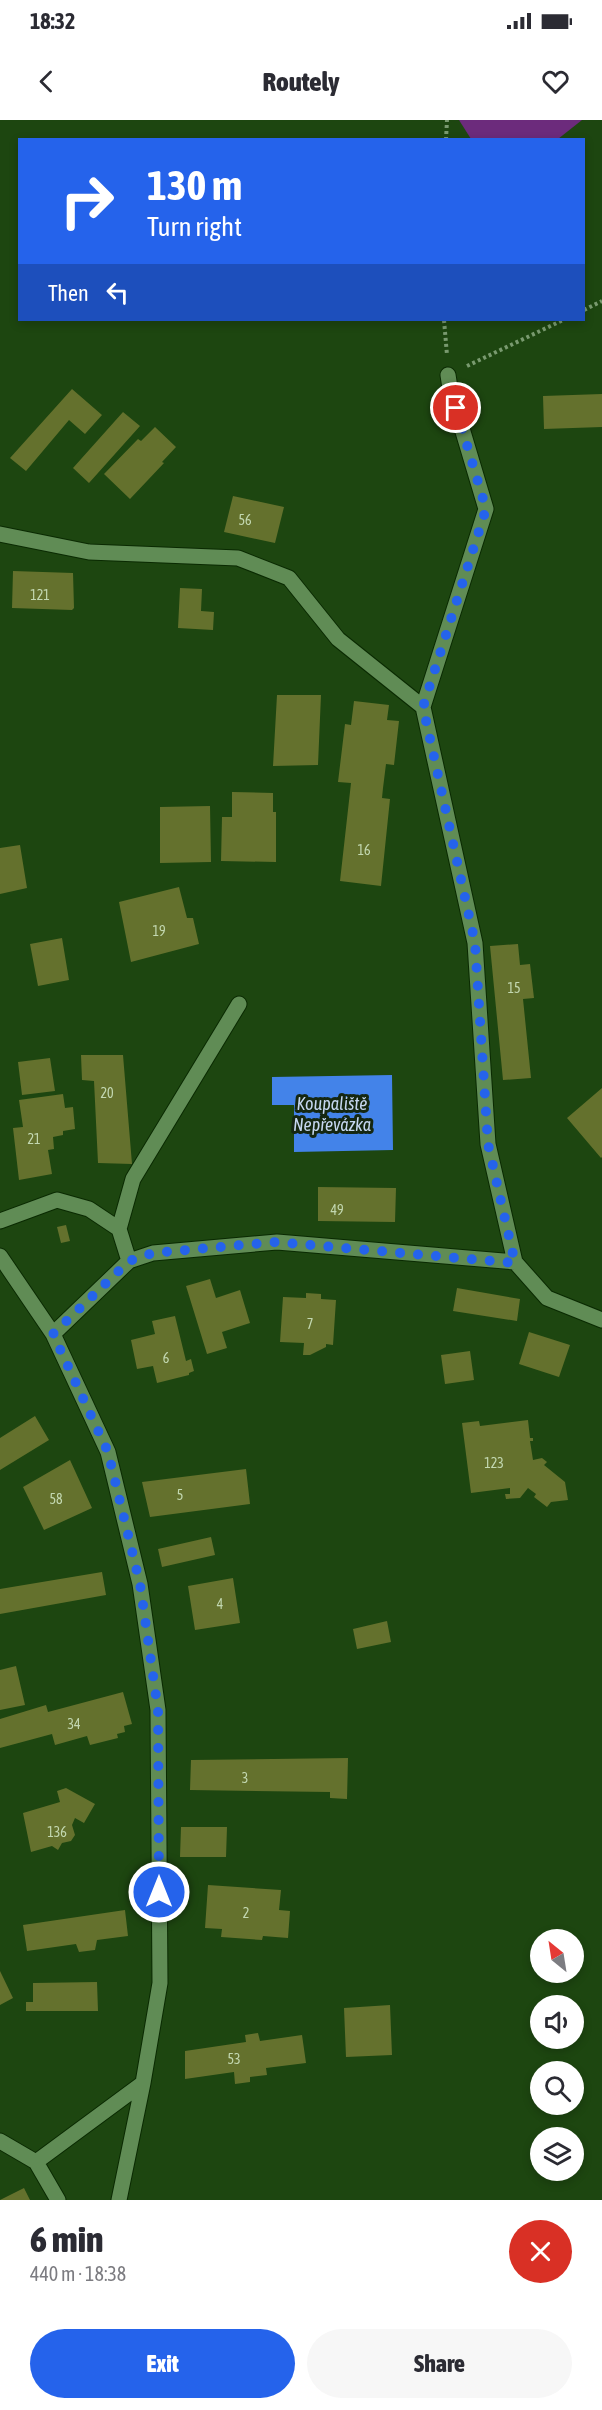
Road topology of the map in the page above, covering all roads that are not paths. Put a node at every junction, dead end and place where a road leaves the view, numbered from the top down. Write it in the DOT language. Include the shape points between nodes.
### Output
graph roads {
  1 [pos="448,375"];
  2 [pos="0,534"];
  3 [pos="423,707"];
  4 [pos="239,1004"];
  5 [pos="0,1221"];
  6 [pos="118,1229"];
  7 [pos="0,1256"];
  8 [pos="129,1261"];
  9 [pos="515,1263"];
  10 [pos="602,1320"];
  11 [pos="53,1334"];
  12 [pos="143,2083"];
  13 [pos="0,2141"];
  14 [pos="36,2162"];
  15 [pos="58,2200"];
  16 [pos="119,2200"];
  1 -- 3 [label="street" via="486,509"];
  2 -- 3 [label="street" via="89,552 238,558 289,578 338,639"];
  3 -- 9 [label="street" via="475,943 488,1144"];
  4 -- 6 [label="street" via="133,1179"];
  5 -- 6 [label="street" via="57,1200 89,1209"];
  6 -- 8 [label="street"];
  7 -- 11 [label="street"];
  8 -- 9 [label="street" via="153,1253 276,1242"];
  8 -- 11 [label="street"];
  9 -- 10 [label="street" via="547,1299"];
  11 -- 12 [label="street" via="108,1452 140,1584 158,1710 160,1983"];
  12 -- 14 [label="street"];
  12 -- 16 [label="street"];
  13 -- 14 [label="street"];
  14 -- 15 [label="street"];
}
